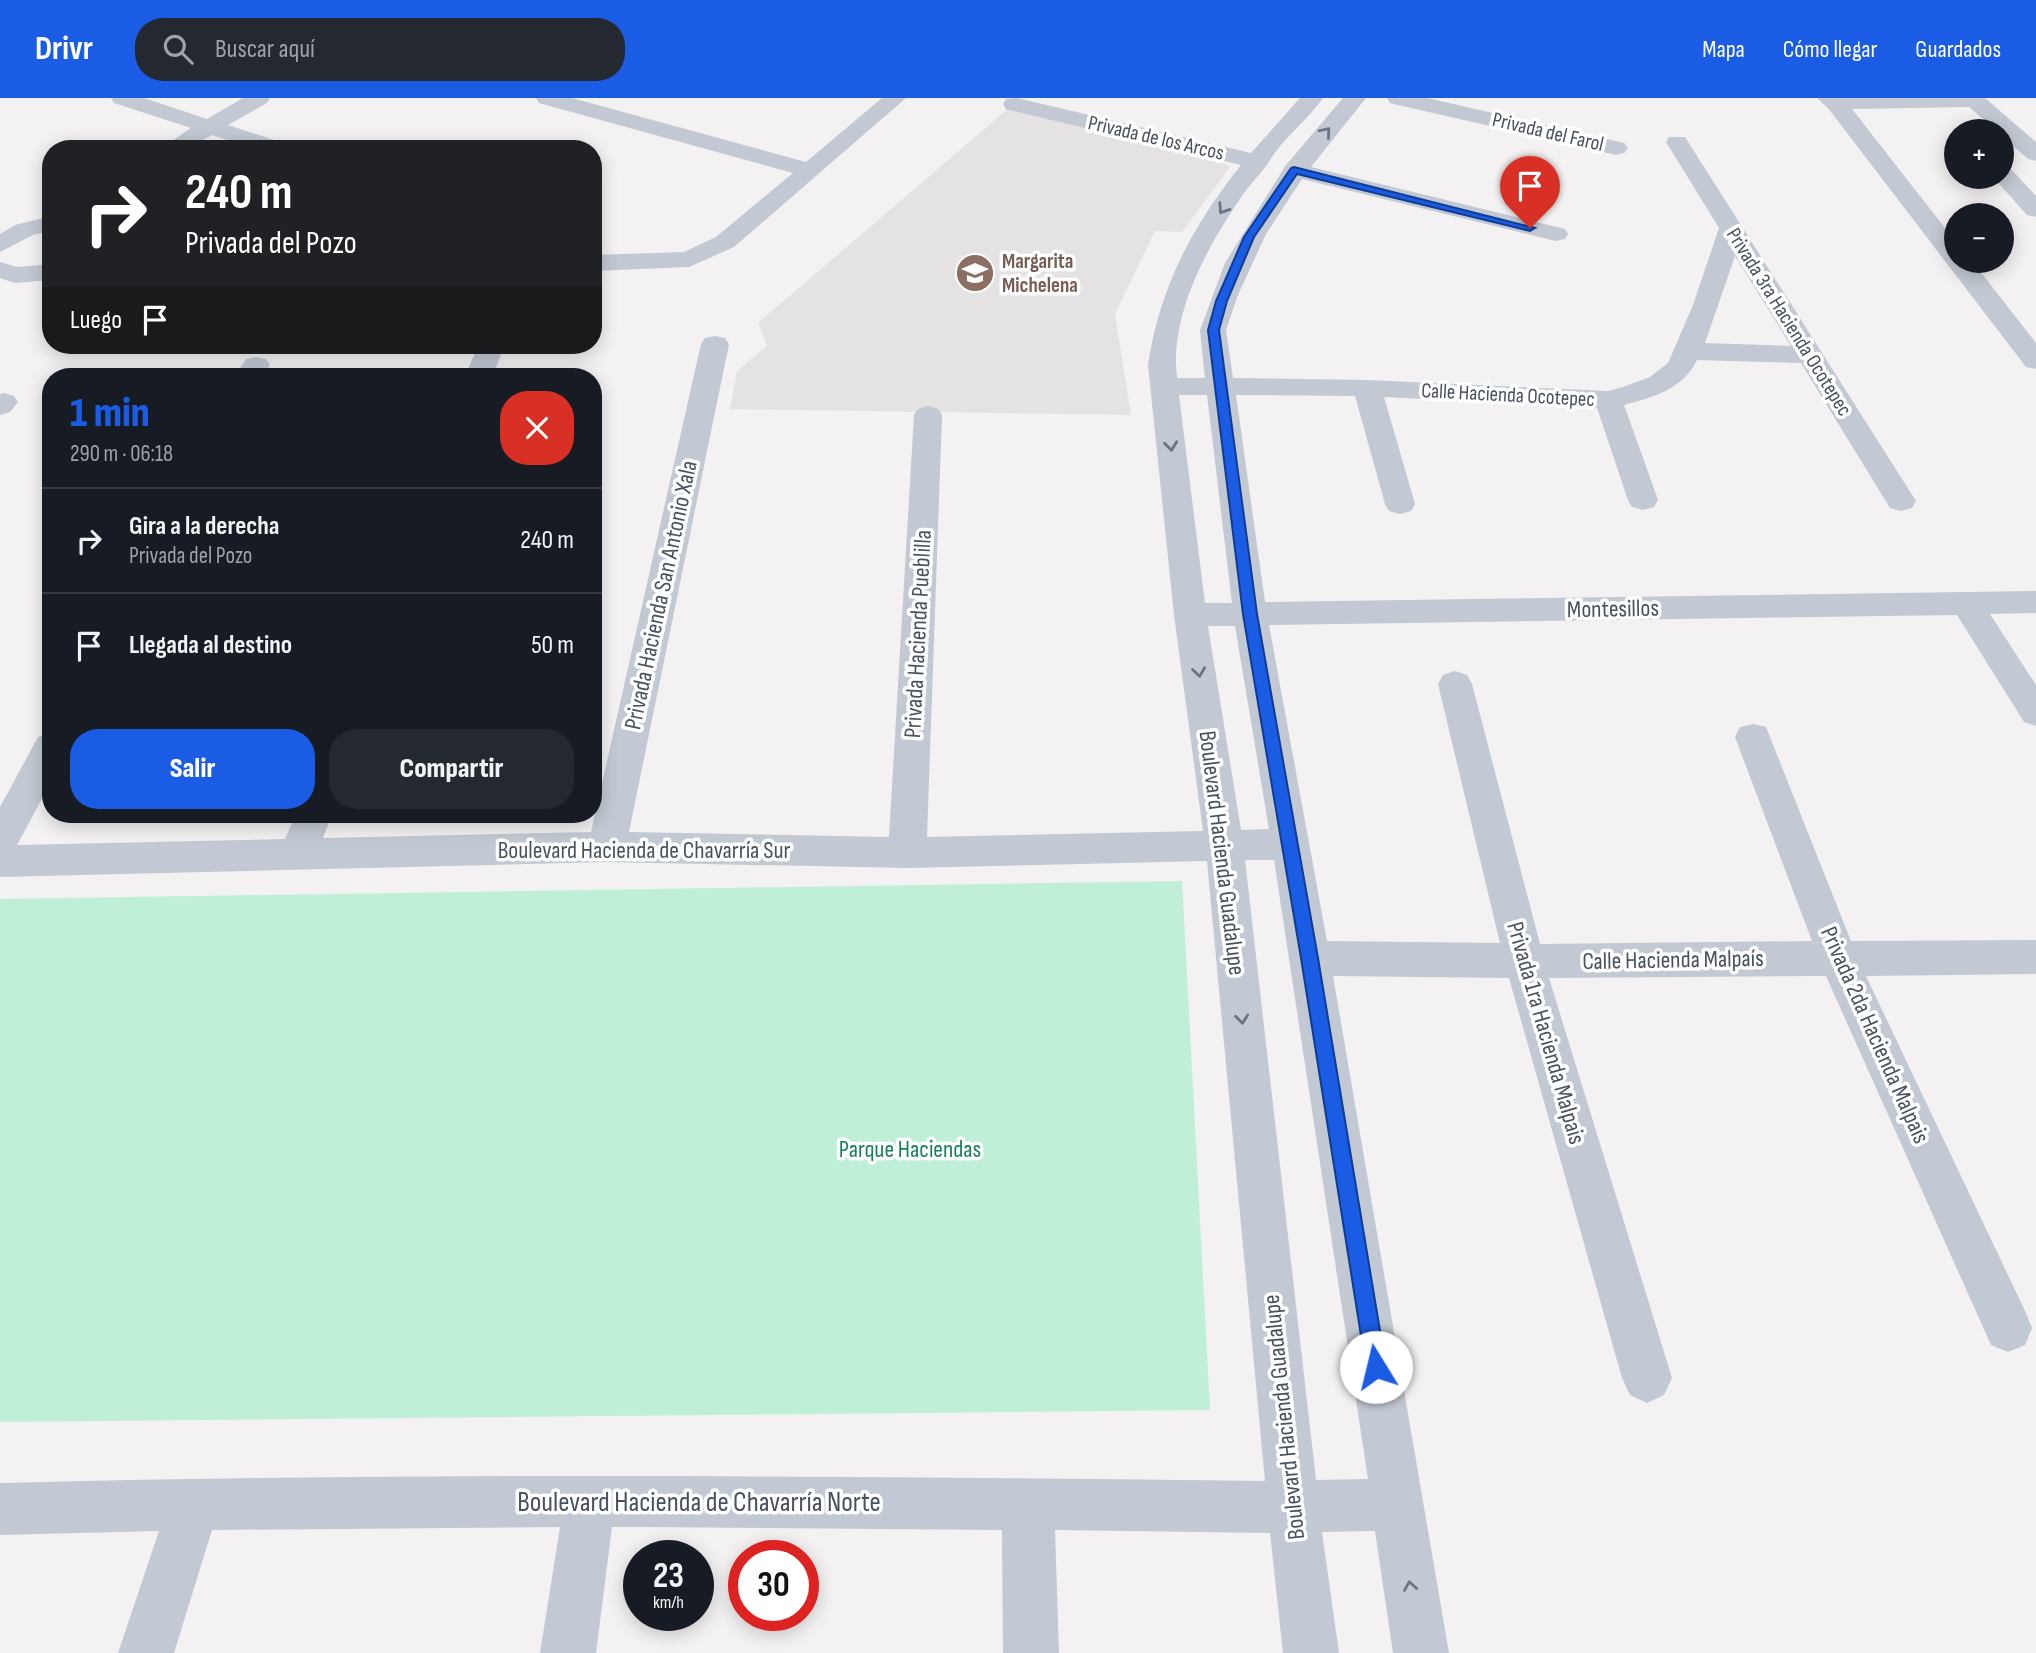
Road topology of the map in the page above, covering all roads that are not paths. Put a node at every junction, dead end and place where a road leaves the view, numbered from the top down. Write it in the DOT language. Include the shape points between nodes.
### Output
graph roads {
  1 [pos="122,98"];
  2 [pos="230,98"];
  3 [pos="260,98"];
  4 [pos="547,98"];
  5 [pos="895,98"];
  6 [pos="1312,98"];
  7 [pos="1355,98"];
  8 [pos="1398,98"];
  9 [pos="1973,99"];
  10 [pos="1832,100"];
  11 [pos="1936,100"];
  12 [pos="1014,104"];
  13 [pos="1953,119"];
  14 [pos="199,123"];
  15 [pos="172,140"];
  16 [pos="251,140"];
  17 [pos="1677,142"];
  18 [pos="1616,148"];
  19 [pos="2036,154"];
  20 [pos="1258,162"];
  21 [pos="810,170"];
  22 [pos="1294,170"];
  23 [pos="2014,177"];
  24 [pos="2036,178"];
  25 [pos="2014,186"];
  26 [pos="2036,210"];
  27 [pos="42,225"];
  28 [pos="1731,228"];
  29 [pos="1556,234"];
  30 [pos="1944,241"];
  31 [pos="0,244"];
  32 [pos="602,251"];
  33 [pos="637,262"];
  34 [pos="602,264"];
  35 [pos="42,273"];
  36 [pos="1969,273"];
  37 [pos="5,278"];
  38 [pos="715,344"];
  39 [pos="1688,351"];
  40 [pos="1809,355"];
  41 [pos="2036,360"];
  42 [pos="1164,386"];
  43 [pos="1221,388"];
  44 [pos="1367,388"];
  45 [pos="1608,400"];
  46 [pos="928,415"];
  47 [pos="1643,500"];
  48 [pos="1900,501"];
  49 [pos="1400,504"];
  50 [pos="2036,602"];
  51 [pos="1966,603"];
  52 [pos="1250,614"];
  53 [pos="1190,615"];
  54 [pos="1455,684"];
  55 [pos="2036,713"];
  56 [pos="1753,737"];
  57 [pos="42,764"];
  58 [pos="311,823"];
  59 [pos="0,842"];
  60 [pos="1224,844"];
  61 [pos="1288,844"];
  62 [pos="607,847"];
  63 [pos="907,853"];
  64 [pos="299,855"];
  65 [pos="0,861"];
  66 [pos="2036,957"];
  67 [pos="1310,958"];
  68 [pos="1838,958"];
  69 [pos="1524,961"];
  70 [pos="2008,1328"];
  71 [pos="1647,1378"];
  72 [pos="590,1501"];
  73 [pos="194,1503"];
  74 [pos="1028,1504"];
  75 [pos="1398,1504"];
  76 [pos="1293,1507"];
  77 [pos="0,1509"];
  78 [pos="146,1653"];
  79 [pos="568,1653"];
  80 [pos="1031,1653"];
  81 [pos="1311,1653"];
  82 [pos="1421,1653"];
  1 -- 14 [label="street"];
  2 -- 14 [label="street"];
  3 -- 14 [label="street"];
  4 -- 21 [label="street"];
  5 -- 21 [label="street"];
  6 -- 20 [label="street, Boulevard Hacienda Guadalupe"];
  22 -- 7 [label="street, one-way"];
  8 -- 18 [label="street, Privada del Farol"];
  9 -- 11 [label="street"];
  9 -- 19 [label="street"];
  10 -- 11 [label="street"];
  10 -- 30 [label="street"];
  11 -- 13 [label="street"];
  12 -- 20 [label="street, Privada de los Arcos"];
  14 -- 15 [label="street"];
  14 -- 16 [label="street"];
  17 -- 28 [label="street, Privada 3ra Hacienda Ocotepec"];
  20 -- 42 [label="street, Boulevard Hacienda Guadalupe, one-way" via="1223,207 1185,274 1164,335"];
  21 -- 33 [label="street" via="725,242 689,259"];
  22 -- 29 [label="street"];
  22 -- 43 [label="street" via="1249,237 1222,301 1213,330"];
  23 -- 24 [label="street"];
  25 -- 26 [label="street"];
  27 -- 31 [label="street"];
  28 -- 39 [label="street, Calle Hacienda Ocotepec"];
  28 -- 40 [label="street, Privada 3ra Hacienda Ocotepec"];
  32 -- 33 [label="street"];
  33 -- 34 [label="street"];
  35 -- 37 [label="street"];
  36 -- 41 [label="street"];
  38 -- 62 [label="street, Privada Hacienda San Antonio Xala"];
  39 -- 40 [label="street"];
  39 -- 45 [label="street, Calle Hacienda Ocotepec" via="1674,374"];
  40 -- 48 [label="street, Privada 3ra Hacienda Ocotepec"];
  42 -- 43 [label="street, Calle Hacienda Ocotepec"];
  42 -- 53 [label="street, Boulevard Hacienda Guadalupe, one-way"];
  43 -- 44 [label="street, Calle Hacienda Ocotepec"];
  43 -- 52 [label="street"];
  44 -- 45 [label="street, Calle Hacienda Ocotepec"];
  44 -- 49 [label="street"];
  45 -- 47 [label="street"];
  46 -- 63 [label="street, Privada Hacienda Pueblilla"];
  50 -- 51 [label="street, Montesillos"];
  51 -- 52 [label="street, Montesillos"];
  51 -- 55 [label="street"];
  52 -- 53 [label="street, Montesillos"];
  52 -- 61 [label="street"];
  53 -- 60 [label="street, Boulevard Hacienda Guadalupe, one-way"];
  54 -- 69 [label="street, Privada 1ra Hacienda Malpais"];
  56 -- 68 [label="street, Privada 2da Hacienda Malpais"];
  57 -- 59 [label="street"];
  58 -- 64 [label="street"];
  60 -- 61 [label="street, Boulevard Hacienda de Chavarría Sur"];
  60 -- 63 [label="street, Boulevard Hacienda de Chavarría Sur"];
  60 -- 76 [label="street, Boulevard Hacienda Guadalupe, one-way"];
  61 -- 67 [label="street"];
  62 -- 63 [label="street, Boulevard Hacienda de Chavarría Sur"];
  62 -- 64 [label="street, Boulevard Hacienda de Chavarría Sur"];
  64 -- 65 [label="street, Boulevard Hacienda de Chavarría Sur"];
  66 -- 68 [label="street, Calle Hacienda Malpaís"];
  67 -- 69 [label="street, Calle Hacienda Malpaís"];
  67 -- 75 [label="street"];
  68 -- 69 [label="street, Calle Hacienda Malpaís"];
  68 -- 70 [label="street, Privada 2da Hacienda Malpais"];
  69 -- 71 [label="street, Privada 1ra Hacienda Malpais"];
  72 -- 73 [label="street, Boulevard Hacienda de Chavarría Norte"];
  72 -- 74 [label="street, Boulevard Hacienda de Chavarría Norte"];
  72 -- 79 [label="street"];
  73 -- 77 [label="street, Boulevard Hacienda de Chavarría Norte"];
  73 -- 78 [label="street"];
  74 -- 76 [label="street, Boulevard Hacienda de Chavarría Norte"];
  74 -- 80 [label="street"];
  75 -- 76 [label="street, Boulevard Hacienda de Chavarría Norte"];
  82 -- 75 [label="street, one-way"];
  76 -- 81 [label="street, Boulevard Hacienda Guadalupe"];
}
